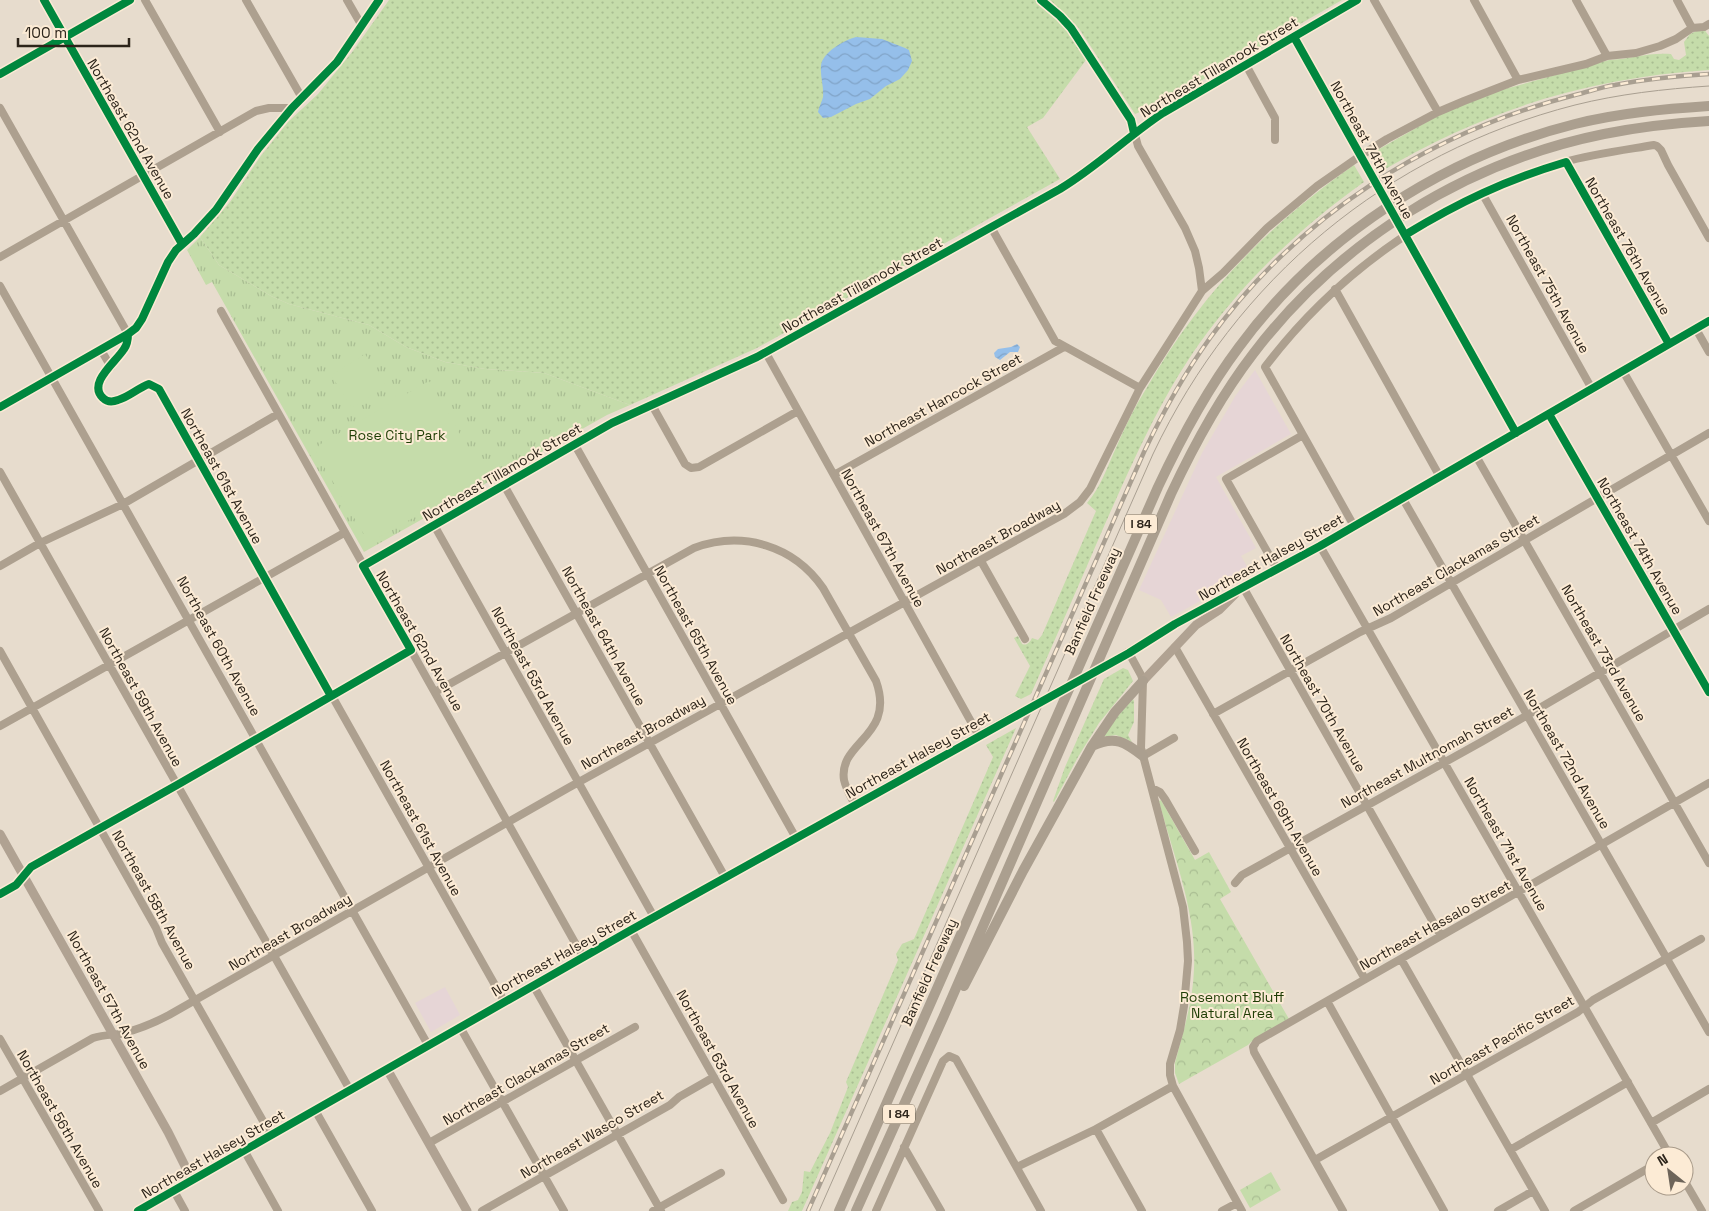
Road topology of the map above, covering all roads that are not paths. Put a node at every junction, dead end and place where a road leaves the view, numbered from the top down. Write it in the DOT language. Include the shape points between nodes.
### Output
graph roads {
  1 [pos="44,0"];
  2 [pos="130,0"];
  3 [pos="145,0"];
  4 [pos="246,0"];
  5 [pos="347,0"];
  6 [pos="379,0"];
  7 [pos="1041,0"];
  8 [pos="1357,0"];
  9 [pos="1374,0"];
  10 [pos="1474,0"];
  11 [pos="1576,0"];
  12 [pos="1677,0"];
  13 [pos="1709,24"];
  14 [pos="362,26"];
  15 [pos="1692,28"];
  16 [pos="65,37"];
  17 [pos="1294,37"];
  18 [pos="1607,56"];
  19 [pos="1246,65"];
  20 [pos="0,74"];
  21 [pos="1518,80"];
  22 [pos="302,98"];
  23 [pos="1709,106"];
  24 [pos="0,108"];
  25 [pos="292,108"];
  26 [pos="1438,112"];
  27 [pos="1709,121"];
  28 [pos="220,132"];
  29 [pos="1134,133"];
  30 [pos="1275,140"];
  31 [pos="1362,159"];
  32 [pos="1566,162"];
  33 [pos="144,176"];
  34 [pos="1482,192"];
  35 [pos="64,220"];
  36 [pos="991,227"];
  37 [pos="1403,232"];
  38 [pos="1709,238"];
  39 [pos="182,244"];
  40 [pos="0,257"];
  41 [pos="0,286"];
  42 [pos="1335,289"];
  43 [pos="1202,291"];
  44 [pos="220,311"];
  45 [pos="1709,321"];
  46 [pos="1696,328"];
  47 [pos="128,334"];
  48 [pos="1669,344"];
  49 [pos="1064,347"];
  50 [pos="101,350"];
  51 [pos="1709,352"];
  52 [pos="766,353"];
  53 [pos="111,366"];
  54 [pos="1623,371"];
  55 [pos="52,378"];
  56 [pos="1140,388"];
  57 [pos="1592,388"];
  58 [pos="652,405"];
  59 [pos="0,407"];
  60 [pos="798,411"];
  61 [pos="278,414"];
  62 [pos="1549,414"];
  63 [pos="1709,432"];
  64 [pos="1516,433"];
  65 [pos="1303,435"];
  66 [pos="575,445"];
  67 [pos="1671,455"];
  68 [pos="1476,456"];
  69 [pos="199,460"];
  70 [pos="0,472"];
  71 [pos="834,475"];
  72 [pos="1440,477"];
  73 [pos="504,485"];
  74 [pos="1403,498"];
  75 [pos="1598,498"];
  76 [pos="123,504"];
  77 [pos="1709,521"];
  78 [pos="434,525"];
  79 [pos="1354,526"];
  80 [pos="344,533"];
  81 [pos="1525,541"];
  82 [pos="40,543"];
  83 [pos="1320,546"];
  84 [pos="982,561"];
  85 [pos="0,566"];
  86 [pos="363,566"];
  87 [pos="1277,569"];
  88 [pos="647,574"];
  89 [pos="265,578"];
  90 [pos="1452,583"];
  91 [pos="1243,587"];
  92 [pos="905,603"];
  93 [pos="1709,609"];
  94 [pos="576,613"];
  95 [pos="189,622"];
  96 [pos="1368,629"];
  97 [pos="1674,630"];
  98 [pos="849,634"];
  99 [pos="1025,639"];
  100 [pos="1175,646"];
  101 [pos="411,650"];
  102 [pos="0,651"];
  103 [pos="1128,652"];
  104 [pos="506,653"];
  105 [pos="109,666"];
  106 [pos="1291,672"];
  107 [pos="1600,672"];
  108 [pos="1143,681"];
  109 [pos="435,692"];
  110 [pos="1709,692"];
  111 [pos="332,696"];
  112 [pos="721,703"];
  113 [pos="32,708"];
  114 [pos="1213,714"];
  115 [pos="1528,715"];
  116 [pos="0,726"];
  117 [pos="979,736"];
  118 [pos="1174,738"];
  119 [pos="255,739"];
  120 [pos="650,742"];
  121 [pos="1092,746"];
  122 [pos="1143,756"];
  123 [pos="1445,762"];
  124 [pos="579,782"];
  125 [pos="1709,783"];
  126 [pos="177,786"];
  127 [pos="1152,788"];
  128 [pos="1675,802"];
  129 [pos="856,805"];
  130 [pos="1366,805"];
  131 [pos="507,822"];
  132 [pos="100,828"];
  133 [pos="0,834"];
  134 [pos="796,838"];
  135 [pos="1602,845"];
  136 [pos="1290,848"];
  137 [pos="1195,851"];
  138 [pos="1709,862"];
  139 [pos="428,867"];
  140 [pos="24,876"];
  141 [pos="725,877"];
  142 [pos="1235,883"];
  143 [pos="1519,892"];
  144 [pos="0,894"];
  145 [pos="352,911"];
  146 [pos="654,917"];
  147 [pos="631,930"];
  148 [pos="1441,936"];
  149 [pos="1701,938"];
  150 [pos="273,956"];
  151 [pos="584,957"];
  152 [pos="1667,958"];
  153 [pos="1401,959"];
  154 [pos="1364,979"];
  155 [pos="533,985"];
  156 [pos="195,1001"];
  157 [pos="504,1001"];
  158 [pos="1327,1001"];
  159 [pos="1585,1006"];
  160 [pos="943,1018"];
  161 [pos="460,1027"];
  162 [pos="635,1027"];
  163 [pos="1709,1032"];
  164 [pos="113,1034"];
  165 [pos="0,1039"];
  166 [pos="428,1045"];
  167 [pos="576,1060"];
  168 [pos="387,1069"];
  169 [pos="1467,1076"];
  170 [pos="714,1077"];
  171 [pos="22,1078"];
  172 [pos="1628,1082"];
  173 [pos="1173,1086"];
  174 [pos="1709,1089"];
  175 [pos="350,1090"];
  176 [pos="0,1091"];
  177 [pos="503,1102"];
  178 [pos="315,1110"];
  179 [pos="1391,1117"];
  180 [pos="1651,1123"];
  181 [pos="1096,1129"];
  182 [pos="618,1134"];
  183 [pos="271,1135"];
  184 [pos="429,1143"];
  185 [pos="1664,1146"];
  186 [pos="904,1147"];
  187 [pos="244,1150"];
  188 [pos="1510,1150"];
  189 [pos="1315,1160"];
  190 [pos="1016,1167"];
  191 [pos="1644,1171"];
  192 [pos="721,1173"];
  193 [pos="544,1176"];
  194 [pos="192,1180"];
  195 [pos="174,1190"];
  196 [pos="1533,1191"];
  197 [pos="1693,1196"];
  198 [pos="783,1200"];
  199 [pos="1237,1203"];
  200 [pos="658,1210"];
  201 [pos="98,1211"];
  202 [pos="138,1211"];
  203 [pos="185,1211"];
  204 [pos="278,1211"];
  205 [pos="372,1211"];
  206 [pos="467,1211"];
  207 [pos="482,1211"];
  208 [pos="564,1211"];
  209 [pos="839,1211"];
  210 [pos="856,1211"];
  211 [pos="876,1211"];
  212 [pos="941,1211"];
  213 [pos="1041,1211"];
  214 [pos="1142,1211"];
  215 [pos="1222,1211"];
  216 [pos="1242,1211"];
  217 [pos="1343,1211"];
  218 [pos="1444,1211"];
  219 [pos="1498,1211"];
  220 [pos="1544,1211"];
  221 [pos="1574,1211"];
  222 [pos="1702,1211"];
  1 -- 16 [label="street, Northeast 62nd Avenue"];
  2 -- 16 [label="street"];
  3 -- 28 [label="street"];
  4 -- 22 [label="street"];
  5 -- 14 [label="street"];
  6 -- 14 [label="street"];
  7 -- 29 [label="street" via="1071,28 1131,120"];
  8 -- 17 [label="street, Northeast Tillamook Street"];
  9 -- 26 [label="street"];
  10 -- 21 [label="street"];
  11 -- 18 [label="street"];
  12 -- 15 [label="street"];
  13 -- 15 [label="street, Northeast Broadway"];
  14 -- 22 [label="street" via="337,62"];
  15 -- 18 [label="street, Northeast Broadway" via="1676,39 1636,54"];
  16 -- 20 [label="street"];
  16 -- 33 [label="street, Northeast 62nd Avenue"];
  17 -- 19 [label="street, Northeast Tillamook Street"];
  17 -- 31 [label="street, Northeast 74th Avenue"];
  18 -- 21 [label="street, Northeast Broadway"];
  19 -- 29 [label="street, Northeast Tillamook Street"];
  19 -- 30 [label="street" via="1275,118"];
  21 -- 26 [label="street, Northeast Broadway"];
  22 -- 25 [label="street"];
  23 -- 209 [label="highway, Banfield Freeway / I 84" via="1656,110 1575,124 1515,143 1447,172 1386,208 1334,247 1293,284 1245,338 1194,414 1158,487"];
  24 -- 35 [label="street"];
  25 -- 28 [label="street" via="256,111"];
  25 -- 39 [label="street" via="258,149 216,210"];
  26 -- 31 [label="street, Northeast Broadway"];
  27 -- 160 [label="highway, I 84" via="1630,129 1579,139 1520,157 1454,186 1401,216 1344,258 1268,334 1222,398 1182,470"];
  28 -- 33 [label="street"];
  29 -- 36 [label="street, Northeast Tillamook Street" via="1070,183"];
  29 -- 43 [label="street" via="1195,251"];
  31 -- 37 [label="street, Northeast 74th Avenue, bridge"];
  31 -- 43 [label="street, Northeast Broadway" via="1317,186"];
  32 -- 34 [label="street"];
  32 -- 38 [label="street" via="1657,146"];
  32 -- 48 [label="street, Northeast 76th Avenue"];
  33 -- 35 [label="street"];
  33 -- 39 [label="street, Northeast 62nd Avenue"];
  34 -- 37 [label="street"];
  34 -- 57 [label="street, Northeast 75th Avenue"];
  35 -- 40 [label="street"];
  35 -- 47 [label="street"];
  36 -- 49 [label="street" via="1055,341"];
  36 -- 52 [label="street, Northeast Tillamook Street"];
  37 -- 42 [label="street"];
  37 -- 64 [label="street, Northeast 74th Avenue"];
  39 -- 47 [label="street" via="168,262 142,319"];
  41 -- 55 [label="street, Northeast 60th Avenue"];
  42 -- 65 [label="street" via="1301,323 1265,367"];
  42 -- 72 [label="street"];
  43 -- 56 [label="street, Northeast Broadway"];
  44 -- 61 [label="street, Northeast 62nd Avenue"];
  45 -- 46 [label="main road, Northeast Halsey Street"];
  46 -- 48 [label="main road, Northeast Halsey Street"];
  46 -- 51 [label="street"];
  47 -- 50 [label="street"];
  47 -- 53 [label="street, Northeast 61st Avenue" via="126,347"];
  48 -- 54 [label="main road, Northeast Halsey Street"];
  49 -- 56 [label="street"];
  49 -- 71 [label="street, Northeast Hancock Street"];
  50 -- 53 [label="street"];
  50 -- 55 [label="street"];
  52 -- 58 [label="street, Northeast Tillamook Street"];
  52 -- 60 [label="street, Northeast 67th Avenue"];
  53 -- 69 [label="street, Northeast 61st Avenue" via="98,384 102,397 115,401 145,386 156,386"];
  54 -- 57 [label="main road, Northeast Halsey Street"];
  54 -- 67 [label="street"];
  55 -- 59 [label="street"];
  55 -- 76 [label="street, Northeast 60th Avenue"];
  56 -- 84 [label="street, Northeast Broadway" via="1090,489 1080,502 1057,519"];
  57 -- 62 [label="main road, Northeast Halsey Street"];
  58 -- 60 [label="street" via="685,464 691,468 699,467"];
  58 -- 66 [label="street, Northeast Tillamook Street"];
  60 -- 71 [label="street, Northeast 67th Avenue"];
  61 -- 69 [label="street"];
  61 -- 80 [label="street, Northeast 62nd Avenue"];
  62 -- 64 [label="main road, Northeast Halsey Street"];
  62 -- 75 [label="street, Northeast 74th Avenue"];
  63 -- 67 [label="street, Northeast Clackamas Street"];
  64 -- 68 [label="main road, Northeast Halsey Street"];
  65 -- 79 [label="street"];
  65 -- 87 [label="street" via="1226,479"];
  66 -- 73 [label="street, Northeast Tillamook Street"];
  66 -- 88 [label="street, Northeast 65th Avenue"];
  67 -- 75 [label="street, Northeast Clackamas Street"];
  67 -- 77 [label="street"];
  68 -- 72 [label="main road, Northeast Halsey Street"];
  68 -- 81 [label="street, Northeast 73rd Avenue"];
  69 -- 76 [label="street"];
  69 -- 89 [label="street, Northeast 61st Avenue"];
  70 -- 82 [label="street, Northeast 59th Avenue"];
  71 -- 92 [label="street, Northeast 67th Avenue"];
  72 -- 74 [label="main road, Northeast Halsey Street"];
  73 -- 78 [label="street, Northeast Tillamook Street"];
  73 -- 94 [label="street, Northeast 64th Avenue"];
  74 -- 79 [label="main road, Northeast Halsey Street"];
  74 -- 90 [label="street, Northeast 72nd Avenue"];
  75 -- 81 [label="street, Northeast Clackamas Street"];
  75 -- 97 [label="street, Northeast 74th Avenue"];
  76 -- 82 [label="street"];
  76 -- 95 [label="street, Northeast 60th Avenue"];
  78 -- 86 [label="street, Northeast Tillamook Street"];
  78 -- 104 [label="street, Northeast 63rd Avenue"];
  79 -- 83 [label="main road, Northeast Halsey Street"];
  80 -- 86 [label="street, Northeast 62nd Avenue"];
  80 -- 89 [label="street"];
  81 -- 90 [label="street, Northeast Clackamas Street"];
  81 -- 107 [label="street, Northeast 73rd Avenue"];
  82 -- 85 [label="street"];
  82 -- 105 [label="street, Northeast 59th Avenue"];
  83 -- 87 [label="main road, Northeast Halsey Street"];
  83 -- 96 [label="street, Northeast 71st Avenue"];
  84 -- 92 [label="street, Northeast Broadway"];
  84 -- 99 [label="street"];
  86 -- 101 [label="street, Northeast 62nd Avenue"];
  87 -- 91 [label="main road, Northeast Halsey Street"];
  88 -- 94 [label="street"];
  88 -- 98 [label="street" via="685,552 713,542 735,540 764,544 790,556 814,577"];
  88 -- 112 [label="street, Northeast 65th Avenue"];
  89 -- 95 [label="street"];
  89 -- 111 [label="street, Northeast 61st Avenue"];
  90 -- 96 [label="street, Northeast Clackamas Street"];
  90 -- 115 [label="street, Northeast 72nd Avenue"];
  91 -- 100 [label="main road"];
  91 -- 103 [label="main road, Northeast Halsey Street"];
  91 -- 106 [label="street, Northeast 70th Avenue"];
  92 -- 98 [label="street, Northeast Broadway"];
  92 -- 117 [label="street, Northeast 67th Avenue"];
  93 -- 97 [label="street, Northeast Multnomah Street"];
  94 -- 104 [label="street"];
  94 -- 120 [label="street, Northeast 64th Avenue"];
  95 -- 105 [label="street"];
  95 -- 119 [label="street, Northeast 60th Avenue"];
  96 -- 106 [label="street, Northeast Clackamas Street"];
  96 -- 123 [label="street, Northeast 71st Avenue"];
  97 -- 107 [label="street, Northeast Multnomah Street"];
  97 -- 110 [label="street, Northeast 74th Avenue"];
  98 -- 112 [label="street, Northeast Broadway"];
  98 -- 129 [label="street" via="876,681 881,704 873,728 845,764 845,784"];
  100 -- 108 [label="main road"];
  100 -- 114 [label="street, Northeast 69th Avenue"];
  101 -- 109 [label="street, Northeast 62nd Avenue"];
  101 -- 111 [label="street"];
  102 -- 113 [label="street, Northeast 58th Avenue"];
  103 -- 108 [label="street"];
  103 -- 117 [label="main road, Northeast Halsey Street, bridge"];
  104 -- 109 [label="street"];
  104 -- 124 [label="street, Northeast 63rd Avenue"];
  105 -- 113 [label="street"];
  105 -- 126 [label="street, Northeast 59th Avenue"];
  106 -- 114 [label="street, Northeast Clackamas Street"];
  106 -- 130 [label="street, Northeast 70th Avenue"];
  107 -- 115 [label="street, Northeast Multnomah Street"];
  107 -- 128 [label="street, Northeast 73rd Avenue"];
  108 -- 121 [label="highway" via="1114,712"];
  108 -- 122 [label="street"];
  109 -- 131 [label="street, Northeast 62nd Avenue"];
  111 -- 119 [label="street"];
  111 -- 139 [label="street, Northeast 61st Avenue"];
  112 -- 120 [label="street, Northeast Broadway"];
  112 -- 134 [label="street, Northeast 65th Avenue"];
  113 -- 116 [label="street"];
  113 -- 132 [label="street, Northeast 58th Avenue"];
  114 -- 136 [label="street, Northeast 69th Avenue"];
  115 -- 123 [label="street, Northeast Multnomah Street"];
  115 -- 135 [label="street, Northeast 72nd Avenue"];
  117 -- 129 [label="main road, Northeast Halsey Street"];
  118 -- 122 [label="street"];
  119 -- 126 [label="street"];
  119 -- 145 [label="street, Northeast 60th Avenue"];
  120 -- 124 [label="street, Northeast Broadway"];
  120 -- 141 [label="street, Northeast 64th Avenue"];
  121 -- 122 [label="highway" via="1111,740 1125,742"];
  121 -- 160 [label="highway" via="961,991"];
  122 -- 127 [label="street"];
  123 -- 130 [label="street, Northeast Multnomah Street"];
  123 -- 143 [label="street, Northeast 71st Avenue"];
  124 -- 131 [label="street, Northeast Broadway"];
  124 -- 146 [label="street, Northeast 63rd Avenue"];
  125 -- 128 [label="street, Northeast Hassalo Street"];
  126 -- 132 [label="street"];
  126 -- 150 [label="street, Northeast 59th Avenue"];
  127 -- 137 [label="street" via="1165,798"];
  127 -- 173 [label="street" via="1183,907 1187,942 1184,1006 1170,1064"];
  128 -- 135 [label="street, Northeast Hassalo Street"];
  128 -- 138 [label="street, Northeast 73rd Avenue"];
  129 -- 134 [label="main road, Northeast Halsey Street"];
  130 -- 136 [label="street, Northeast Multnomah Street"];
  130 -- 148 [label="street, Northeast 70th Avenue"];
  131 -- 139 [label="street, Northeast Broadway"];
  131 -- 151 [label="street, Northeast 62nd Avenue"];
  132 -- 140 [label="street" via="31,867"];
  132 -- 156 [label="street, Northeast 58th Avenue"];
  133 -- 140 [label="main road, Northeast 57th Avenue"];
  134 -- 141 [label="main road, Northeast Halsey Street"];
  135 -- 143 [label="street, Northeast Hassalo Street"];
  135 -- 152 [label="street, Northeast 72nd Avenue"];
  136 -- 142 [label="street, Northeast Multnomah Street"];
  136 -- 154 [label="street, Northeast 69th Avenue"];
  139 -- 145 [label="street, Northeast Broadway"];
  139 -- 157 [label="street, Northeast 61st Avenue"];
  140 -- 144 [label="street"];
  140 -- 164 [label="main road, Northeast 57th Avenue"];
  141 -- 146 [label="main road, Northeast Halsey Street"];
  143 -- 148 [label="street, Northeast Hassalo Street"];
  143 -- 159 [label="street, Northeast 71st Avenue"];
  145 -- 150 [label="street, Northeast Broadway"];
  145 -- 166 [label="street, Northeast 60th Avenue"];
  146 -- 147 [label="main road, Northeast Halsey Street"];
  147 -- 151 [label="main road, Northeast Halsey Street"];
  147 -- 170 [label="street, Northeast 63rd Avenue"];
  148 -- 153 [label="street, Northeast Hassalo Street"];
  149 -- 152 [label="street, Northeast Pacific Street"];
  150 -- 156 [label="street, Northeast Broadway"];
  150 -- 175 [label="street, Northeast 59th Avenue"];
  151 -- 155 [label="main road, Northeast Halsey Street"];
  152 -- 159 [label="street, Northeast Pacific Street"];
  152 -- 163 [label="street, Northeast 72nd Avenue"];
  153 -- 154 [label="street, Northeast Hassalo Street"];
  153 -- 169 [label="street"];
  154 -- 158 [label="street, Northeast Hassalo Street"];
  155 -- 157 [label="main road, Northeast Halsey Street"];
  155 -- 167 [label="street"];
  156 -- 164 [label="street, Northeast Broadway" via="156,1022"];
  156 -- 183 [label="street, Northeast 58th Avenue"];
  157 -- 161 [label="main road, Northeast Halsey Street"];
  158 -- 179 [label="street"];
  158 -- 189 [label="street, Northeast Hassalo Street" via="1257,1041 1254,1047"];
  159 -- 169 [label="street, Northeast Pacific Street"];
  159 -- 172 [label="street, Northeast 71st Avenue"];
  160 -- 210 [label="highway, I 84"];
  161 -- 166 [label="main road, Northeast Halsey Street"];
  161 -- 177 [label="street"];
  162 -- 167 [label="street, Northeast Clackamas Street"];
  164 -- 171 [label="street, Northeast Broadway" via="93,1038"];
  164 -- 194 [label="main road, Northeast 57th Avenue"];
  165 -- 171 [label="street, Northeast 56th Avenue"];
  166 -- 168 [label="main road, Northeast Halsey Street"];
  167 -- 177 [label="street, Northeast Clackamas Street"];
  167 -- 182 [label="street"];
  168 -- 175 [label="main road, Northeast Halsey Street"];
  168 -- 184 [label="main road"];
  169 -- 179 [label="street, Northeast Pacific Street"];
  169 -- 188 [label="street"];
  170 -- 182 [label="street, Northeast Wasco Street"];
  170 -- 198 [label="street, Northeast 63rd Avenue"];
  171 -- 176 [label="street, Northeast Broadway"];
  171 -- 201 [label="street, Northeast 56th Avenue"];
  172 -- 180 [label="street, Northeast 71st Avenue"];
  172 -- 188 [label="street"];
  173 -- 181 [label="street"];
  173 -- 199 [label="street"];
  174 -- 180 [label="street"];
  175 -- 178 [label="main road, Northeast Halsey Street"];
  177 -- 184 [label="street, Northeast Clackamas Street"];
  177 -- 193 [label="street"];
  178 -- 183 [label="main road, Northeast Halsey Street"];
  178 -- 205 [label="street"];
  179 -- 189 [label="street, Northeast Pacific Street"];
  179 -- 218 [label="street"];
  180 -- 185 [label="street, Northeast 71st Avenue"];
  181 -- 190 [label="street"];
  181 -- 214 [label="street"];
  182 -- 193 [label="street, Northeast Wasco Street"];
  182 -- 200 [label="street"];
  183 -- 187 [label="main road, Northeast Halsey Street"];
  184 -- 206 [label="main road"];
  186 -- 190 [label="street" via="942,1060 949,1056 956,1059"];
  186 -- 211 [label="street"];
  186 -- 212 [label="street"];
  187 -- 194 [label="main road, Northeast Halsey Street"];
  187 -- 204 [label="street"];
  188 -- 196 [label="street"];
  189 -- 217 [label="street"];
  190 -- 213 [label="street"];
  191 -- 221 [label="street"];
  192 -- 200 [label="street"];
  193 -- 207 [label="street, Northeast Wasco Street"];
  193 -- 208 [label="street"];
  194 -- 195 [label="main road, Northeast Halsey Street"];
  195 -- 202 [label="main road, Northeast Halsey Street"];
  195 -- 203 [label="street"];
  196 -- 219 [label="street"];
  196 -- 220 [label="street"];
  197 -- 222 [label="street"];
  199 -- 215 [label="street"];
  199 -- 216 [label="street"];
}
